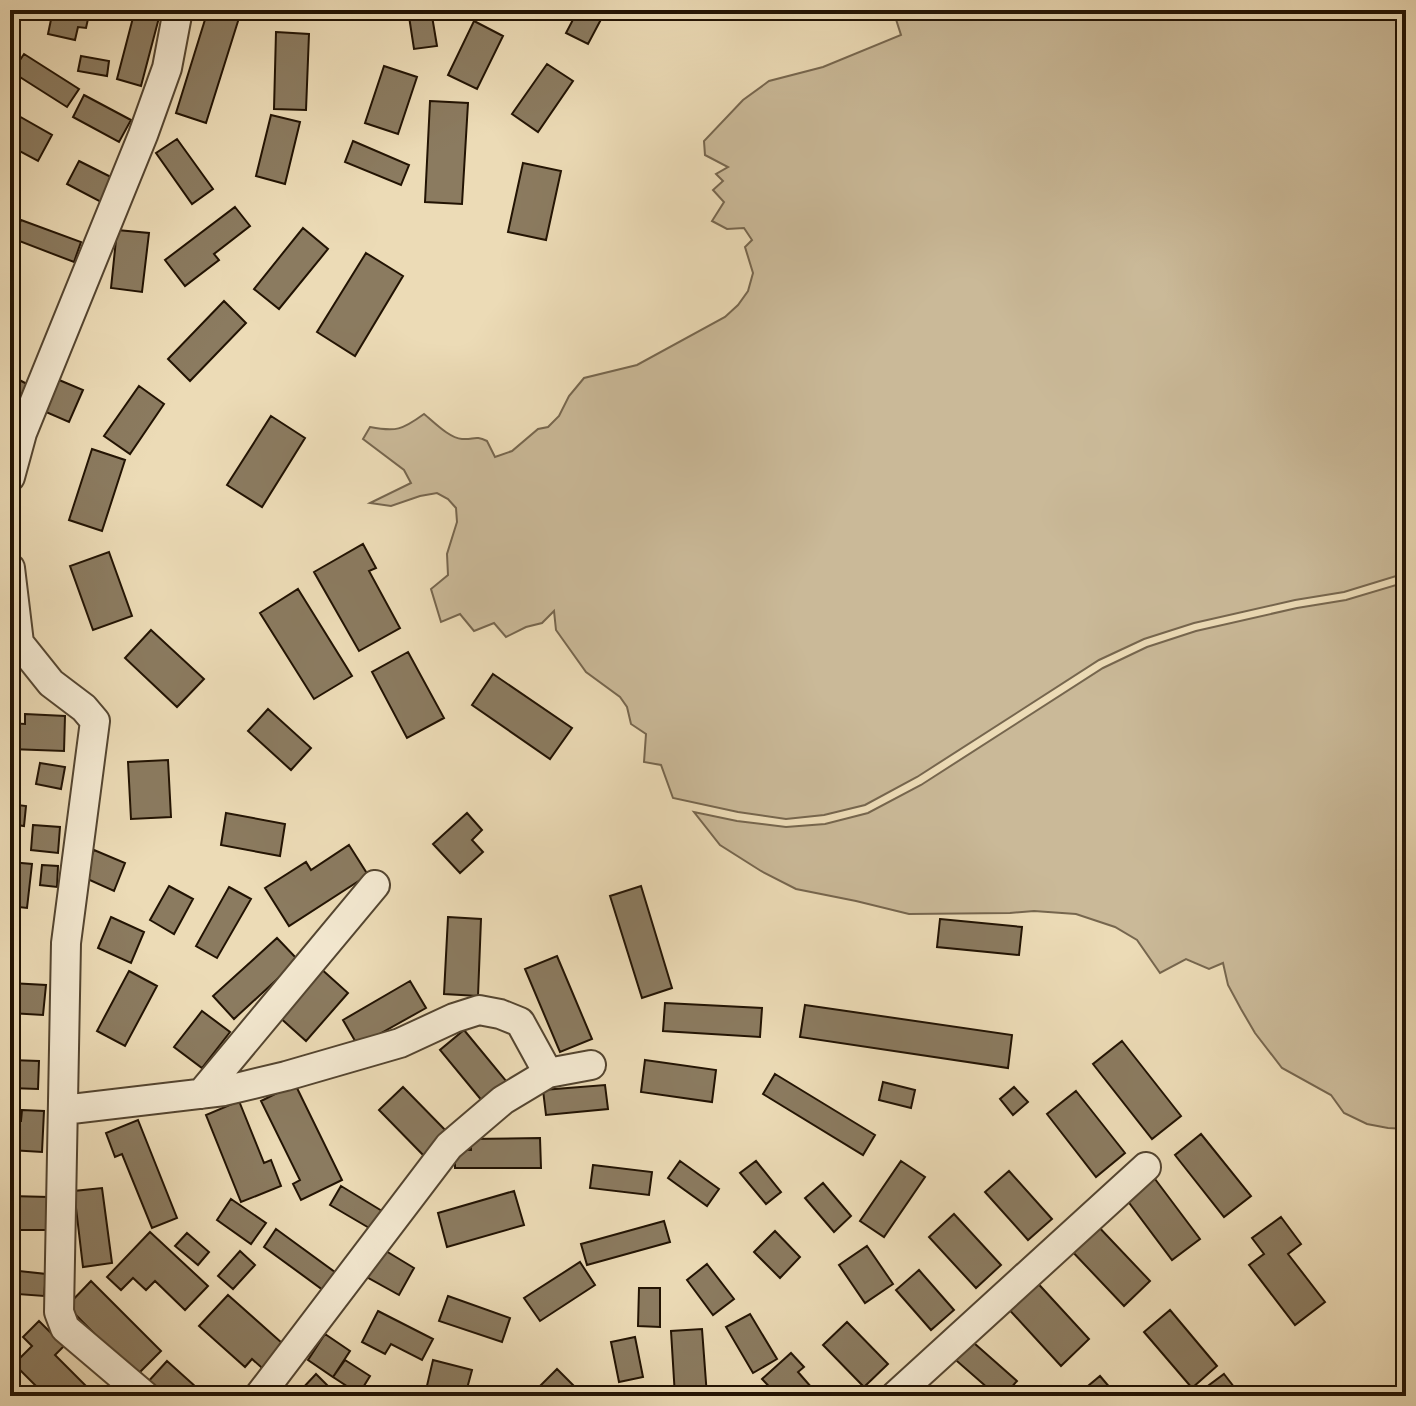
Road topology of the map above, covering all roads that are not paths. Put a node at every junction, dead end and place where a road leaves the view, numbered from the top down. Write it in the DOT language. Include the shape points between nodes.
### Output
graph roads {
  1 [pos="178,10"];
  2 [pos="10,477"];
  3 [pos="10,568"];
  4 [pos="375,885"];
  5 [pos="591,1065"];
  6 [pos="548,1073"];
  7 [pos="201,1094"];
  8 [pos="63,1110"];
  9 [pos="1146,1167"];
  10 [pos="145,1396"];
  11 [pos="259,1396"];
  12 [pos="895,1396"];
  1 -- 2 [label="street" via="167,68 143,135 22,433"];
  3 -- 8 [label="street" via="19,643 51,683 95,721 66,943"];
  4 -- 7 [label="street"];
  5 -- 6 [label="street"];
  6 -- 7 [label="street" via="520,1022 479,1010 400,1043"];
  6 -- 11 [label="street" via="503,1100 449,1146"];
  7 -- 8 [label="street"];
  8 -- 10 [label="street" via="59,1312 65,1328"];
  9 -- 12 [label="street"];
}
